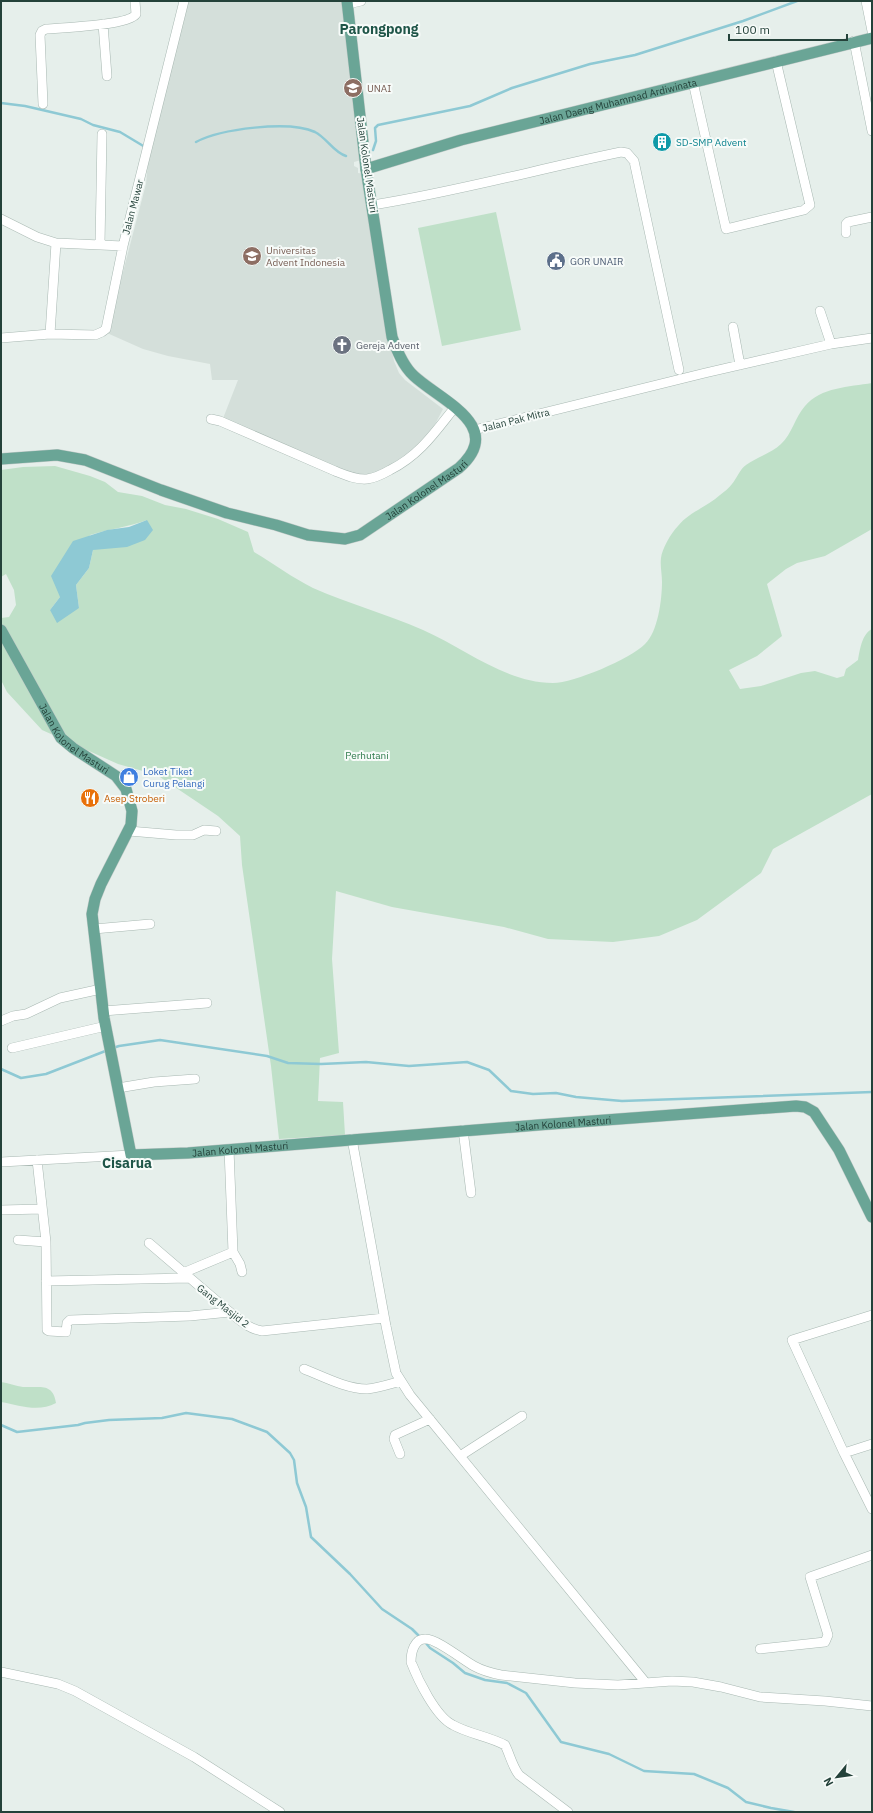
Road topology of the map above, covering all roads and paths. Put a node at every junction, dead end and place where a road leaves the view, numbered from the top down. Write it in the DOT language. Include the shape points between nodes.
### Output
graph roads {
  1 [pos="135,1"];
  2 [pos="184,1"];
  3 [pos="361,1"];
  4 [pos="866,1"];
  5 [pos="348,3"];
  6 [pos="103,24"];
  7 [pos="872,31"];
  8 [pos="872,38"];
  9 [pos="854,41"];
  10 [pos="776,61"];
  11 [pos="107,76"];
  12 [pos="693,82"];
  13 [pos="43,104"];
  14 [pos="872,131"];
  15 [pos="102,134"];
  16 [pos="366,169"];
  17 [pos="373,205"];
  18 [pos="872,217"];
  19 [pos="1,221"];
  20 [pos="846,233"];
  21 [pos="56,243"];
  22 [pos="100,244"];
  23 [pos="123,246"];
  24 [pos="820,310"];
  25 [pos="733,327"];
  26 [pos="1,331"];
  27 [pos="50,334"];
  28 [pos="20,336"];
  29 [pos="1,338"];
  30 [pos="872,338"];
  31 [pos="831,344"];
  32 [pos="740,365"];
  33 [pos="679,370"];
  34 [pos="456,406"];
  35 [pos="211,419"];
  36 [pos="474,430"];
  37 [pos="1,459"];
  38 [pos="1,630"];
  39 [pos="129,831"];
  40 [pos="216,831"];
  41 [pos="150,924"];
  42 [pos="94,929"];
  43 [pos="101,989"];
  44 [pos="207,1003"];
  45 [pos="103,1011"];
  46 [pos="1,1021"];
  47 [pos="106,1026"];
  48 [pos="12,1048"];
  49 [pos="195,1079"];
  50 [pos="118,1088"];
  51 [pos="463,1130"];
  52 [pos="352,1139"];
  53 [pos="230,1149"];
  54 [pos="131,1156"];
  55 [pos="37,1160"];
  56 [pos="1,1162"];
  57 [pos="471,1193"];
  58 [pos="42,1209"];
  59 [pos="1,1210"];
  60 [pos="872,1217"];
  61 [pos="18,1240"];
  62 [pos="46,1242"];
  63 [pos="149,1243"];
  64 [pos="233,1252"];
  65 [pos="242,1272"];
  66 [pos="186,1276"];
  67 [pos="46,1282"];
  68 [pos="230,1312"];
  69 [pos="872,1315"];
  70 [pos="384,1318"];
  71 [pos="304,1369"];
  72 [pos="401,1381"];
  73 [pos="522,1416"];
  74 [pos="430,1419"];
  75 [pos="872,1444"];
  76 [pos="844,1453"];
  77 [pos="400,1454"];
  78 [pos="460,1456"];
  79 [pos="872,1509"];
  80 [pos="872,1554"];
  81 [pos="760,1649"];
  82 [pos="1,1672"];
  83 [pos="646,1683"];
  84 [pos="872,1706"];
  85 [pos="280,1812"];
  86 [pos="568,1812"];
  1 -- 6 [label="street" via="135,17"];
  2 -- 23 [label="street, Jalan Mawar"];
  3 -- 5 [label="street"];
  4 -- 7 [label="street"];
  5 -- 16 [label="main road, Jalan Kolonel Masturi"];
  6 -- 11 [label="street"];
  6 -- 13 [label="street" via="42,31 40,35"];
  8 -- 9 [label="main road, Jalan Daeng Muhammad Ardiwinata"];
  9 -- 10 [label="main road, Jalan Daeng Muhammad Ardiwinata"];
  9 -- 14 [label="street"];
  10 -- 12 [label="main road, Jalan Daeng Muhammad Ardiwinata"];
  10 -- 12 [label="street" via="810,205 804,210 726,229"];
  12 -- 16 [label="main road, Jalan Daeng Muhammad Ardiwinata" via="461,140"];
  15 -- 22 [label="street"];
  16 -- 17 [label="main road, Jalan Kolonel Masturi"];
  17 -- 33 [label="street" via="621,152 627,153 634,161"];
  17 -- 34 [label="main road, Jalan Kolonel Masturi" via="392,337 397,351 414,377"];
  18 -- 20 [label="street" via="848,222"];
  19 -- 21 [label="street"];
  21 -- 22 [label="street"];
  21 -- 27 [label="street"];
  22 -- 23 [label="street"];
  23 -- 27 [label="street, Jalan Mawar" via="106,329 95,335"];
  24 -- 31 [label="street"];
  25 -- 32 [label="street"];
  26 -- 28 [label="street"];
  27 -- 28 [label="street, Jalan Mawar"];
  28 -- 29 [label="street, Jalan Mawar"];
  30 -- 31 [label="street, Jalan Pak Mitra"];
  31 -- 32 [label="street, Jalan Pak Mitra"];
  32 -- 36 [label="street, Jalan Pak Mitra"];
  34 -- 35 [label="street" via="422,448 380,476 367,479 354,478 335,471"];
  34 -- 36 [label="main road, Jalan Kolonel Masturi"];
  36 -- 37 [label="main road, Jalan Kolonel Masturi" via="476,446 472,455 459,468 360,535 345,539 308,536 227,513 85,460 57,455"];
  38 -- 39 [label="main road, Jalan Kolonel Masturi" via="61,738 116,776 126,789 132,811 132,825"];
  39 -- 40 [label="street" via="188,835 196,834 200,830"];
  39 -- 42 [label="main road, Jalan Kolonel Masturi" via="95,899 92,914"];
  41 -- 42 [label="street"];
  42 -- 43 [label="main road, Jalan Kolonel Masturi"];
  43 -- 45 [label="main road, Jalan Kolonel Masturi"];
  43 -- 46 [label="street" via="60,998 26,1014"];
  44 -- 45 [label="street"];
  45 -- 47 [label="main road, Jalan Kolonel Masturi"];
  47 -- 48 [label="street"];
  47 -- 50 [label="main road, Jalan Kolonel Masturi"];
  49 -- 50 [label="street"];
  50 -- 54 [label="main road, Jalan Kolonel Masturi"];
  51 -- 52 [label="main road, Jalan Kolonel Masturi"];
  51 -- 57 [label="street"];
  51 -- 60 [label="main road, Jalan Kolonel Masturi" via="736,1109 805,1107 814,1112 839,1150"];
  52 -- 53 [label="main road, Jalan Kolonel Masturi"];
  52 -- 70 [label="street"];
  53 -- 54 [label="main road, Jalan Kolonel Masturi"];
  53 -- 64 [label="street"];
  54 -- 55 [label="street"];
  55 -- 56 [label="street"];
  55 -- 58 [label="street"];
  58 -- 59 [label="street"];
  58 -- 62 [label="street"];
  61 -- 62 [label="street"];
  62 -- 67 [label="street"];
  63 -- 66 [label="street, Gang Masjid 2"];
  64 -- 65 [label="street"];
  64 -- 66 [label="street"];
  66 -- 67 [label="street"];
  66 -- 68 [label="street, Gang Masjid 2"];
  67 -- 68 [label="street" via="49,1332 67,1332 67,1323 70,1320"];
  68 -- 70 [label="street, Gang Masjid 2" via="246,1326 262,1331"];
  69 -- 76 [label="street" via="792,1340"];
  70 -- 72 [label="street" via="396,1373"];
  71 -- 72 [label="street" via="356,1388 369,1389"];
  72 -- 74 [label="street"];
  73 -- 78 [label="street"];
  74 -- 77 [label="street" via="395,1435"];
  74 -- 78 [label="street"];
  75 -- 76 [label="street"];
  76 -- 79 [label="street"];
  78 -- 83 [label="street"];
  80 -- 81 [label="street" via="810,1577 828,1636 825,1642"];
  82 -- 85 [label="street" via="58,1684 75,1691 194,1757"];
  83 -- 84 [label="street" via="693,1682 760,1697 825,1700"];
  83 -- 86 [label="street" via="575,1683 489,1673 428,1639 415,1644 411,1657 414,1669 435,1708 445,1720 454,1726 505,1745 519,1775"];
}
